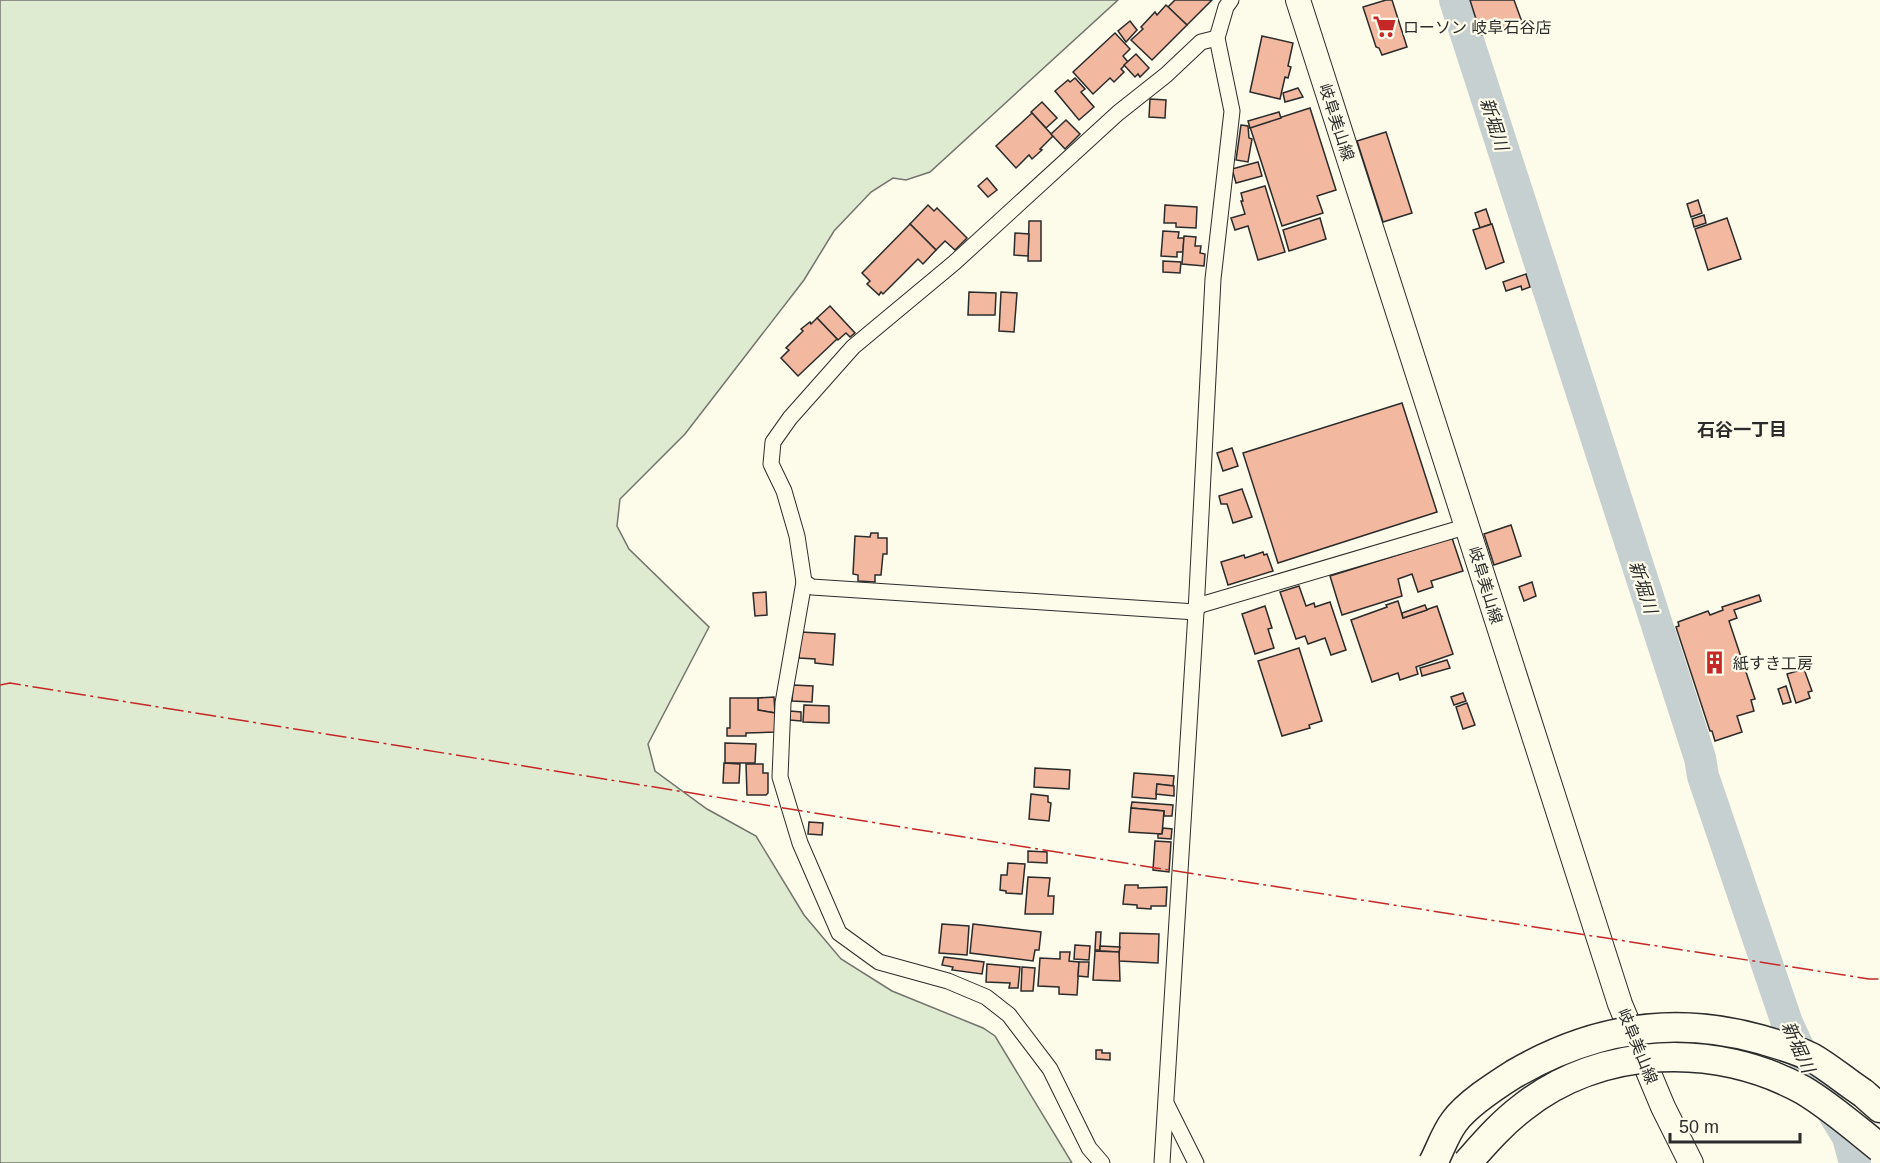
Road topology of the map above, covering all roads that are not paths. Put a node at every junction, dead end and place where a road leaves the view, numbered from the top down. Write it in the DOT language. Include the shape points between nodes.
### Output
graph roads {
  1 [pos="1231,0"];
  2 [pos="1298,0"];
  3 [pos="1217,38"];
  4 [pos="1468,526"];
  5 [pos="804,582"];
  6 [pos="1197,609"];
  7 [pos="1872,1100"];
  8 [pos="1167,1105"];
  9 [pos="1454,1122"];
  10 [pos="1880,1148"];
  11 [pos="1102,1163"];
  12 [pos="1162,1163"];
  13 [pos="1196,1163"];
  14 [pos="1416,1163"];
  15 [pos="1433,1163"];
  16 [pos="1467,1163"];
  17 [pos="1690,1163"];
  1 -- 3 [label="street"];
  2 -- 4 [label="main road, 岐阜美山線"];
  3 -- 5 [label="street" via="1201,42 954,263 853,347 790,418 773,442 771,464 784,491 797,536"];
  3 -- 6 [label="street" via="1232,111 1213,279"];
  4 -- 6 [label="street"];
  4 -- 17 [label="main road, 岐阜美山線" via="1620,1004"];
  5 -- 6 [label="street" via="812,587"];
  5 -- 11 [label="street" via="783,703 780,777 800,843 839,933 879,962 948,981 986,997 1009,1015 1050,1069 1089,1148"];
  6 -- 8 [label="street"];
  7 -- 9 [label="highway, bridge" via="1811,1058 1772,1043 1732,1031 1655,1027 1570,1046 1489,1090"];
  8 -- 12 [label="street"];
  8 -- 13 [label="street"];
  9 -- 14 [label="highway, bridge"];
  9 -- 15 [label="highway, bridge"];
  10 -- 16 [label="highway, bridge" via="1804,1091 1775,1077 1732,1062 1660,1057 1608,1064 1563,1082 1523,1107"];
}
